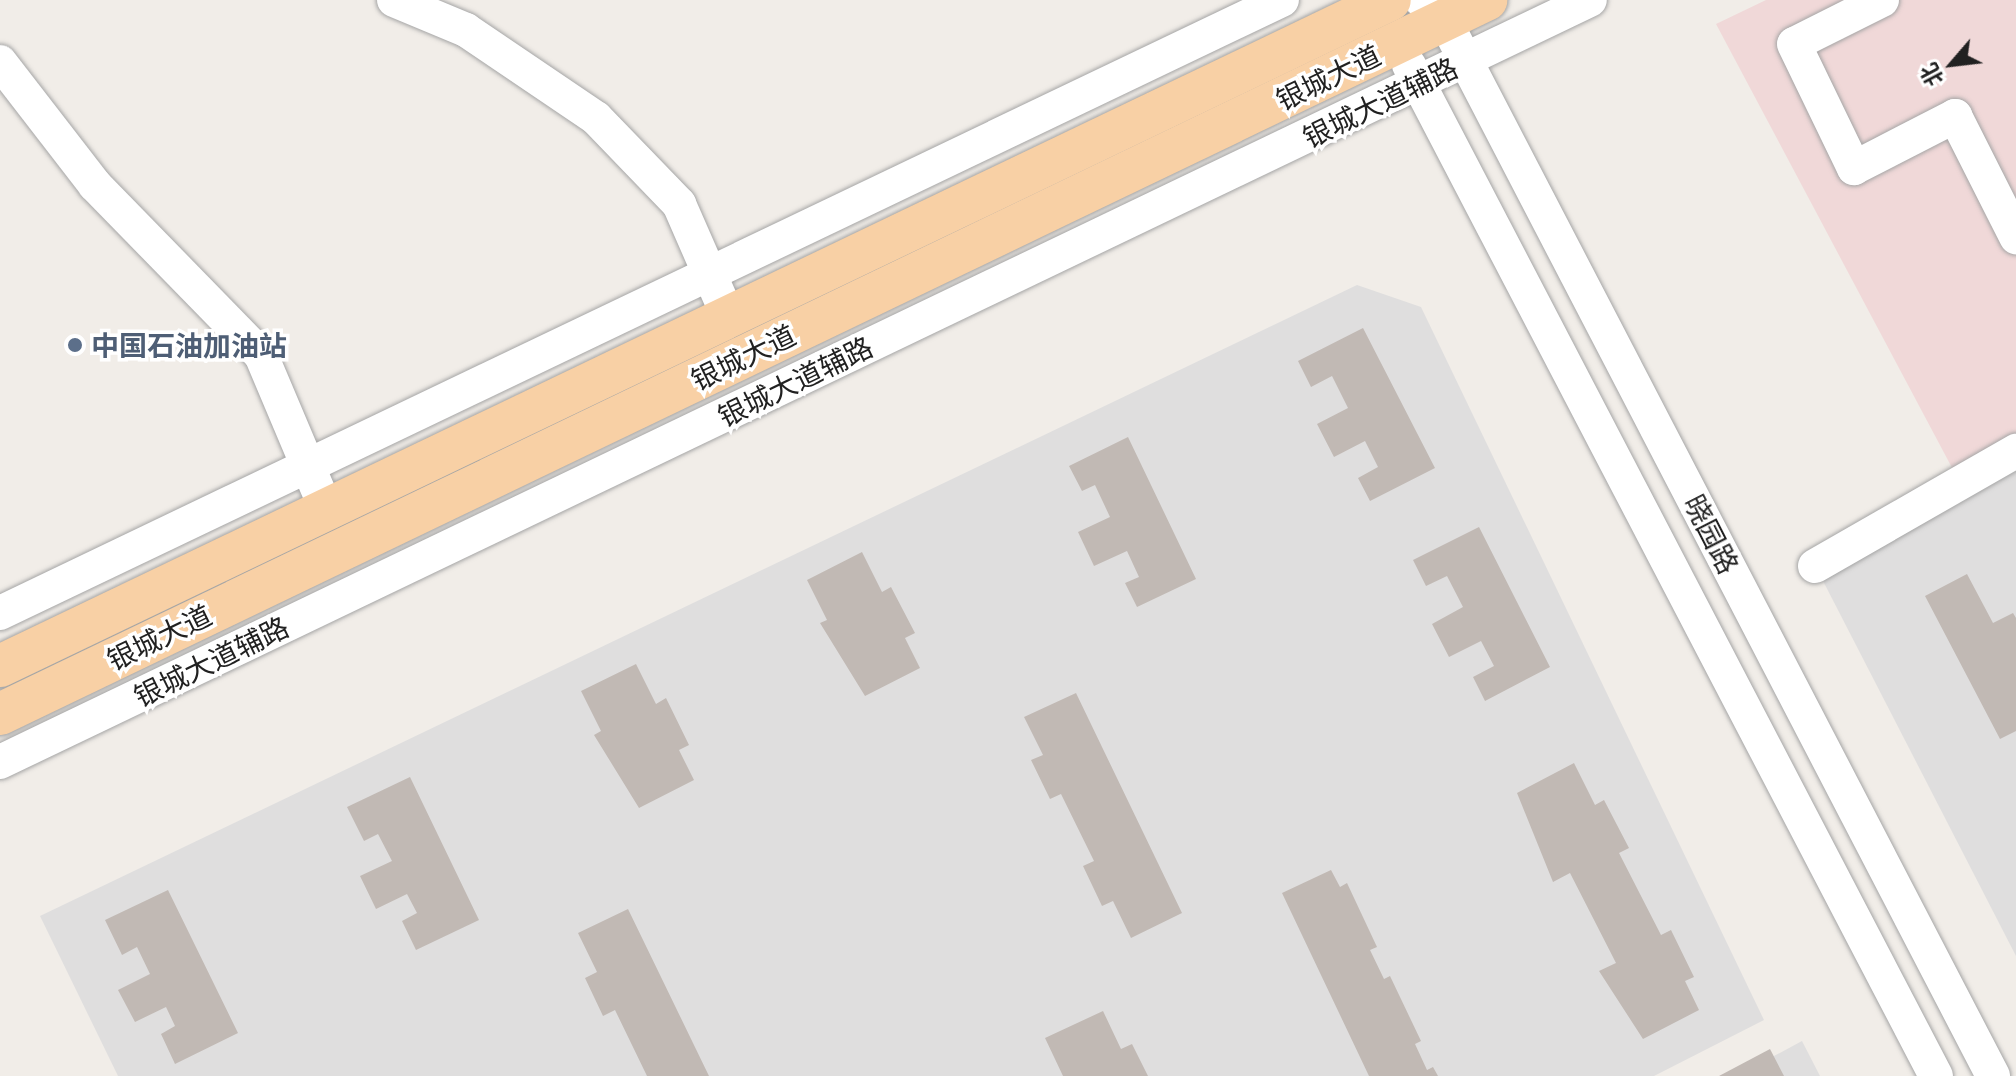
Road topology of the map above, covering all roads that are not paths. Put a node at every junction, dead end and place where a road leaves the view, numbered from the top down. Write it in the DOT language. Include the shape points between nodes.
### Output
graph roads {
  1 [pos="394,0"];
  2 [pos="1282,0"];
  3 [pos="1390,0"];
  4 [pos="1408,0"];
  5 [pos="1486,0"];
  6 [pos="1590,0"];
  7 [pos="1882,0"];
  8 [pos="1432,10"];
  9 [pos="1398,43"];
  10 [pos="1466,61"];
  11 [pos="0,62"];
  12 [pos="1419,83"];
  13 [pos="2016,237"];
  14 [pos="711,277"];
  15 [pos="728,317"];
  16 [pos="2016,451"];
  17 [pos="307,465"];
  18 [pos="326,509"];
  19 [pos="1815,566"];
  20 [pos="0,613"];
  21 [pos="0,666"];
  22 [pos="0,714"];
  23 [pos="0,762"];
  24 [pos="1936,1076"];
  25 [pos="1993,1076"];
  1 -- 14 [label="street" via="466,30 596,118 679,204"];
  2 -- 14 [label="street"];
  3 -- 15 [label="main road, 银城大道"];
  4 -- 9 [label="street"];
  5 -- 8 [label="main road, 银城大道"];
  6 -- 10 [label="street, 银城大道辅路"];
  7 -- 13 [label="street" via="1794,44 1854,168 1955,116"];
  8 -- 9 [label="main road, 银城大道"];
  8 -- 10 [label="street, 晓园路"];
  9 -- 12 [label="street, 晓园路"];
  9 -- 22 [label="main road, 银城大道"];
  10 -- 12 [label="street, 银城大道辅路"];
  10 -- 25 [label="street, 晓园路"];
  11 -- 17 [label="street" via="95,185 261,355"];
  12 -- 23 [label="street, 银城大道辅路"];
  12 -- 24 [label="street, 晓园路"];
  14 -- 15 [label="street"];
  14 -- 17 [label="street"];
  15 -- 18 [label="main road, 银城大道"];
  16 -- 19 [label="street"];
  17 -- 18 [label="street"];
  17 -- 20 [label="street"];
  18 -- 21 [label="main road, 银城大道"];
}
